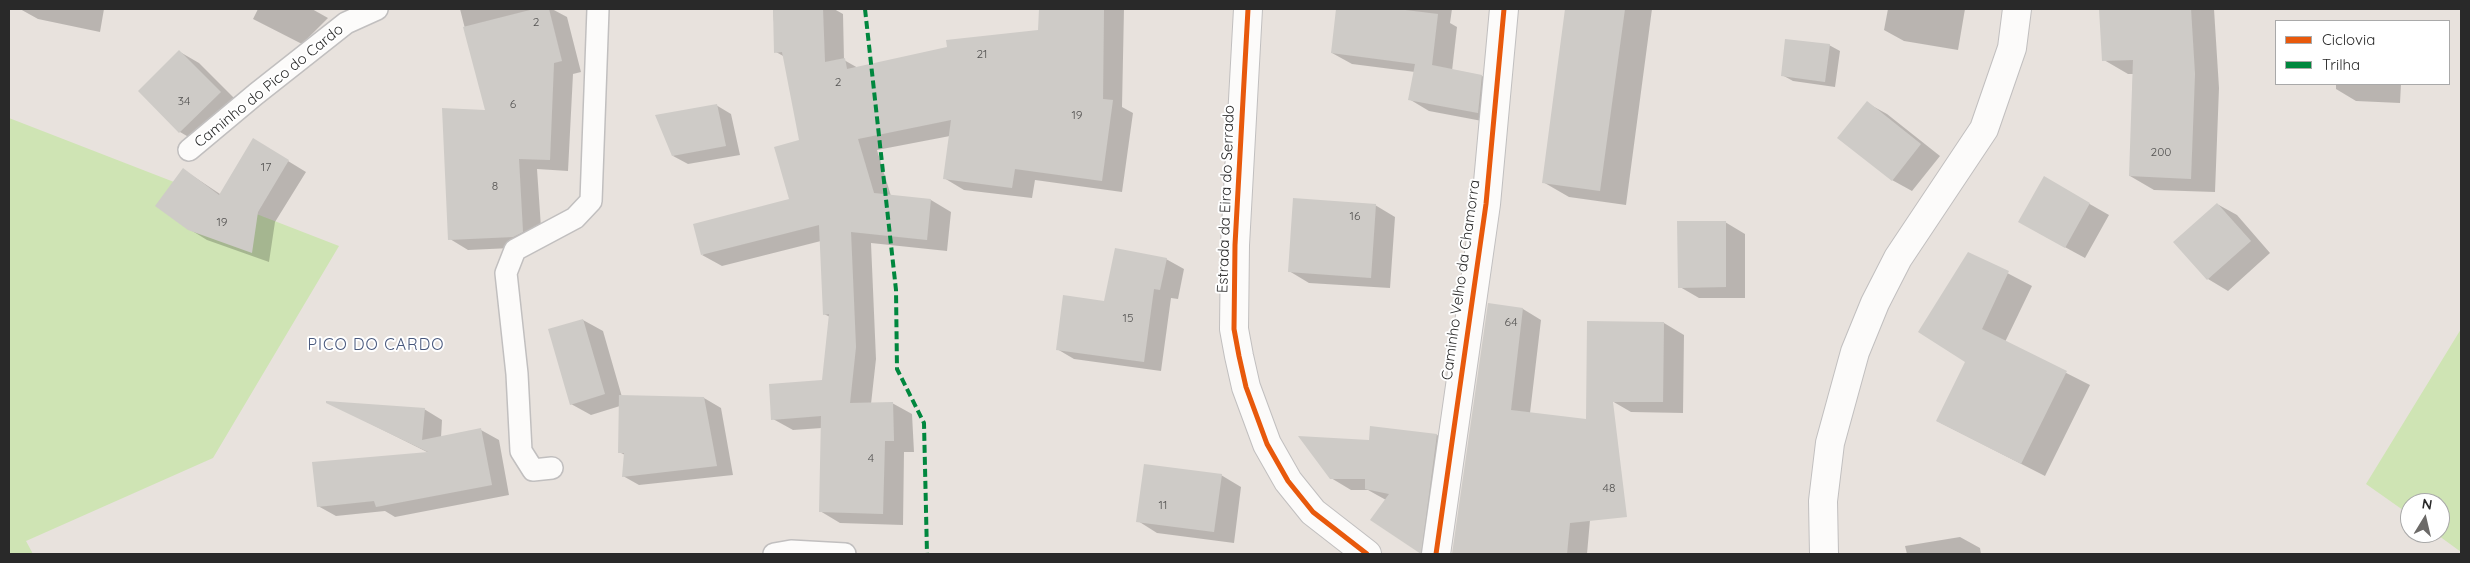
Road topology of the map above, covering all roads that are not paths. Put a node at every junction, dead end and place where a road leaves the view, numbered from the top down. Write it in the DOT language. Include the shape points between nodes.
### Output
graph roads {
  1 [pos="377,9"];
  2 [pos="598,9"];
  3 [pos="1248,9"];
  4 [pos="1504,9"];
  5 [pos="2017,9"];
  6 [pos="189,150"];
  7 [pos="552,468"];
  8 [pos="774,554"];
  9 [pos="846,554"];
  10 [pos="1367,554"];
  11 [pos="1436,554"];
  12 [pos="1824,554"];
  1 -- 6 [label="lane, Caminho do Pico do Cardo" via="346,23"];
  2 -- 7 [label="lane" via="591,201 575,218 515,250 506,273 521,451 533,470"];
  3 -- 10 [label="main road, Estrada da Eira do Serrado" via="1235,245 1234,329 1243,371 1267,444 1288,481 1313,512"];
  4 -- 11 [label="main road, Caminho Velho da Chamorra" via="1486,204"];
  5 -- 12 [label="main road" via="2012,48 1984,129 1898,258 1855,352 1830,443 1823,501"];
  8 -- 9 [label="lane" via="790,551"];
}
